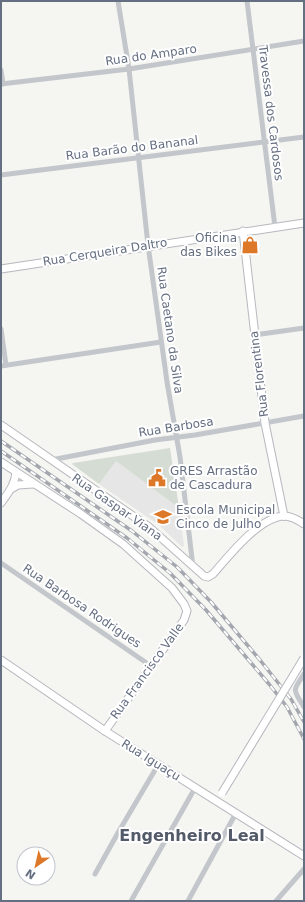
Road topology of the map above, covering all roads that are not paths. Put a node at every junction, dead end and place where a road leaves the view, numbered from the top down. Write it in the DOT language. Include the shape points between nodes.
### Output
graph roads {
  1 [pos="118,1"];
  2 [pos="247,1"];
  3 [pos="304,41"];
  4 [pos="253,49"];
  5 [pos="129,69"];
  6 [pos="1,70"];
  7 [pos="2,84"];
  8 [pos="304,137"];
  9 [pos="265,142"];
  10 [pos="139,157"];
  11 [pos="1,175"];
  12 [pos="304,223"];
  13 [pos="275,227"];
  14 [pos="243,231"];
  15 [pos="148,245"];
  16 [pos="1,269"];
  17 [pos="304,328"];
  18 [pos="1,329"];
  19 [pos="254,335"];
  20 [pos="161,342"];
  21 [pos="4,366"];
  22 [pos="304,416"];
  23 [pos="264,423"];
  24 [pos="1,425"];
  25 [pos="177,437"];
  26 [pos="51,460"];
  27 [pos="1,462"];
  28 [pos="16,472"];
  29 [pos="34,484"];
  30 [pos="11,490"];
  31 [pos="1,503"];
  32 [pos="284,516"];
  33 [pos="304,524"];
  34 [pos="1,563"];
  35 [pos="193,567"];
  36 [pos="304,658"];
  37 [pos="1,660"];
  38 [pos="151,666"];
  39 [pos="304,674"];
  40 [pos="304,707"];
  41 [pos="104,731"];
  42 [pos="158,765"];
  43 [pos="195,788"];
  44 [pos="217,801"];
  45 [pos="236,813"];
  46 [pos="304,856"];
  47 [pos="304,868"];
  48 [pos="95,874"];
  49 [pos="131,901"];
  50 [pos="188,901"];
  51 [pos="276,901"];
  1 -- 5 [label="street, Rua Caetano da Silva"];
  2 -- 4 [label="street, Travessa dos Cardosos"];
  3 -- 4 [label="street, Rua do Amparo"];
  4 -- 5 [label="street, Rua do Amparo"];
  4 -- 9 [label="street, Travessa dos Cardosos"];
  5 -- 7 [label="street, Rua do Amparo"];
  5 -- 10 [label="street, Rua Caetano da Silva"];
  6 -- 7 [label="street"];
  8 -- 9 [label="street, Rua Barão do Bananal"];
  9 -- 10 [label="street, Rua Barão do Bananal"];
  9 -- 13 [label="street, Travessa dos Cardosos"];
  10 -- 11 [label="street, Rua Barão do Bananal"];
  10 -- 15 [label="street, Rua Caetano da Silva"];
  12 -- 13 [label="main road, Rua Cerqueira Daltro"];
  13 -- 14 [label="main road, Rua Cerqueira Daltro"];
  14 -- 15 [label="main road, Rua Cerqueira Daltro"];
  14 -- 19 [label="main road, Rua Florentina"];
  15 -- 16 [label="main road, Rua Cerqueira Daltro"];
  15 -- 20 [label="street, Rua Caetano da Silva"];
  17 -- 19 [label="street"];
  18 -- 21 [label="street"];
  19 -- 23 [label="main road, Rua Florentina"];
  20 -- 21 [label="street"];
  20 -- 25 [label="street, Rua Caetano da Silva"];
  22 -- 23 [label="street, Rua Barbosa"];
  23 -- 25 [label="street, Rua Barbosa"];
  23 -- 32 [label="main road, Rua Florentina"];
  24 -- 26 [label="main road, Rua Gaspar Viana"];
  25 -- 26 [label="street, Rua Barbosa"];
  25 -- 35 [label="street, Rua Caetano da Silva"];
  26 -- 35 [label="main road, Rua Gaspar Viana" via="149,527"];
  27 -- 28 [label="main road"];
  28 -- 29 [label="main road"];
  28 -- 30 [label="main road"];
  29 -- 30 [label="main road" via="18,485"];
  29 -- 38 [label="main road, Rua Francisco Valle" via="123,544 172,588 184,604 187,611 184,620"];
  30 -- 31 [label="main road"];
  32 -- 33 [label="main road"];
  32 -- 35 [label="main road, Rua Gaspar Viana" via="265,523 250,533 210,576 204,576"];
  34 -- 38 [label="street, Rua Barbosa Rodrigues"];
  36 -- 44 [label="main road, bridge"];
  37 -- 41 [label="main road, Rua Iguaçu"];
  38 -- 41 [label="main road, Rua Francisco Valle"];
  39 -- 40 [label="street" via="295,688 295,693"];
  41 -- 42 [label="main road, Rua Iguaçu"];
  42 -- 43 [label="main road, Rua Iguaçu"];
  42 -- 48 [label="street"];
  43 -- 44 [label="main road, Rua Iguaçu"];
  43 -- 49 [label="street"];
  44 -- 45 [label="main road, Rua Iguaçu"];
  45 -- 46 [label="main road, Rua Iguaçu"];
  45 -- 50 [label="street"];
  47 -- 51 [label="street"];
}
